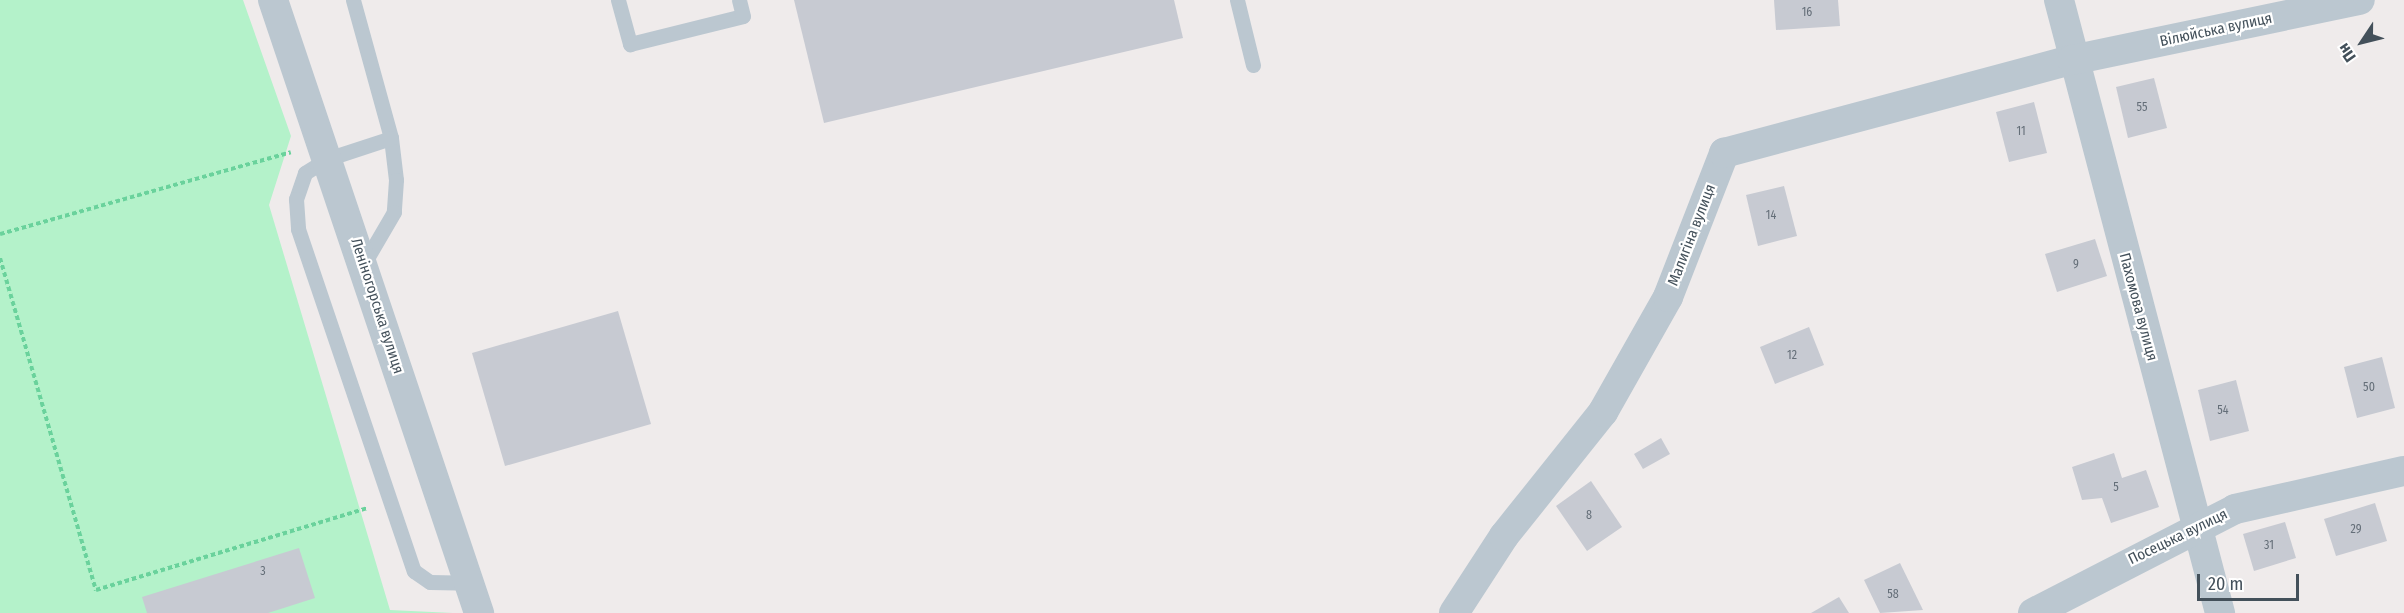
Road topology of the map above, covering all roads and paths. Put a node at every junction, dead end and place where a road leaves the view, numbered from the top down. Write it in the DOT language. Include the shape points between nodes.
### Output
graph roads {
  1 [pos="273,0"];
  2 [pos="353,0"];
  3 [pos="618,0"];
  4 [pos="739,0"];
  5 [pos="1237,0"];
  6 [pos="2059,0"];
  7 [pos="2360,0"];
  8 [pos="2072,60"];
  9 [pos="1252,65"];
  10 [pos="390,138"];
  11 [pos="324,151"];
  12 [pos="0,234"];
  13 [pos="0,258"];
  14 [pos="363,265"];
  15 [pos="2404,471"];
  16 [pos="389,501"];
  17 [pos="2198,528"];
  18 [pos="469,583"];
  19 [pos="479,613"];
  20 [pos="1454,613"];
  21 [pos="2033,613"];
  22 [pos="2220,613"];
  1 -- 11 [label="street, Леніногорська вулиця"];
  2 -- 10 [label="lane"];
  3 -- 4 [label="lane" via="630,44 743,16"];
  5 -- 9 [label="lane"];
  6 -- 8 [label="street, Пахомова вулиця"];
  7 -- 8 [label="street, Вілюйська вулиця"];
  8 -- 17 [label="street, Пахомова вулиця"];
  8 -- 20 [label="street, Малигіна вулиця" via="1724,153 1668,297 1603,412 1504,536"];
  10 -- 11 [label="lane"];
  10 -- 14 [label="lane" via="396,180 394,212"];
  11 -- 12 [label="path"];
  11 -- 14 [label="street, Леніногорська вулиця"];
  11 -- 16 [label="lane" via="305,173 296,199 298,229"];
  13 -- 16 [label="path" via="96,590"];
  14 -- 18 [label="street, Леніногорська вулиця"];
  15 -- 17 [label="street, Посецька вулиця" via="2235,509"];
  16 -- 18 [label="lane" via="414,571 430,582"];
  17 -- 21 [label="street, Посецька вулиця"];
  17 -- 22 [label="street, Пахомова вулиця"];
  18 -- 19 [label="street, Леніногорська вулиця"];
}
